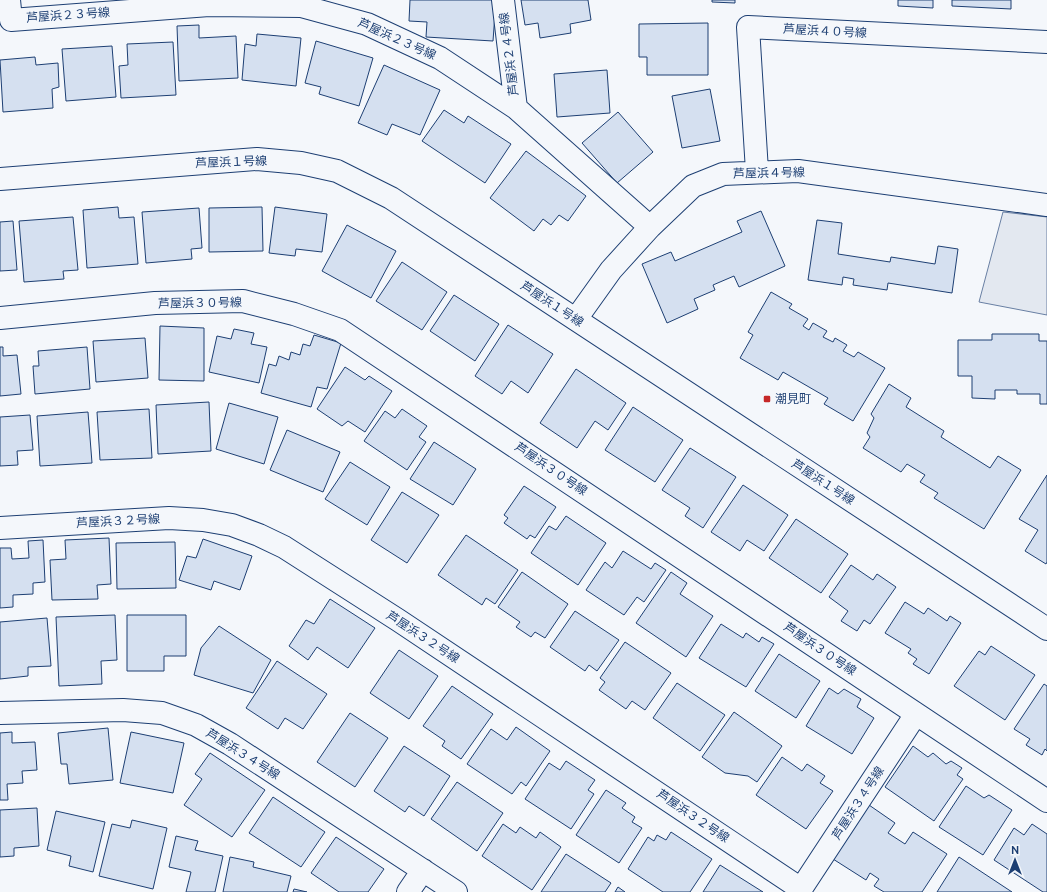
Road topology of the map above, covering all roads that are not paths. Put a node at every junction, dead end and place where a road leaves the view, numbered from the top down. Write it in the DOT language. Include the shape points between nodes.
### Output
graph roads {
  1 [pos="8,0"];
  2 [pos="503,0"];
  3 [pos="317,5"];
  4 [pos="1047,42"];
  5 [pos="516,108"];
  6 [pos="757,171"];
  7 [pos="0,179"];
  8 [pos="1047,205"];
  9 [pos="650,227"];
  10 [pos="0,318"];
  11 [pos="576,319"];
  12 [pos="0,528"];
  13 [pos="1047,629"];
  14 [pos="0,713"];
  15 [pos="916,714"];
  16 [pos="1047,801"];
  17 [pos="423,870"];
  18 [pos="800,890"];
  19 [pos="408,892"];
  20 [pos="456,892"];
  1 -- 3 [label="street, 芦屋浜２３号線" via="11,20 208,5"];
  2 -- 5 [label="street, 芦屋浜２４号線"];
  3 -- 5 [label="street, 芦屋浜２３号線" via="367,24 440,58"];
  4 -- 6 [label="street, 芦屋浜４０号線" via="748,27"];
  5 -- 9 [label="street, 芦屋浜２３号線"];
  6 -- 8 [label="street, 芦屋浜４号線" via="798,171"];
  6 -- 9 [label="street, 芦屋浜４号線" via="723,174 693,186"];
  7 -- 11 [label="street, 芦屋浜１号線" via="257,159 337,171 391,198"];
  9 -- 11 [label="street, 芦屋浜４号線" via="611,270"];
  10 -- 15 [label="street, 芦屋浜３０号線" via="155,303 243,301 294,314 340,330"];
  11 -- 13 [label="street, 芦屋浜１号線"];
  12 -- 18 [label="street, 芦屋浜３２号線" via="169,518 232,525 259,535 284,547 398,620"];
  14 -- 17 [label="street, 芦屋浜３４号線" via="123,710 162,713 196,725 230,744"];
  15 -- 16 [label="street, 芦屋浜３０号線"];
  15 -- 18 [label="street, 芦屋浜３４号線"];
  17 -- 19 [label="street"];
  17 -- 20 [label="street, 芦屋浜３４号線"];
}
